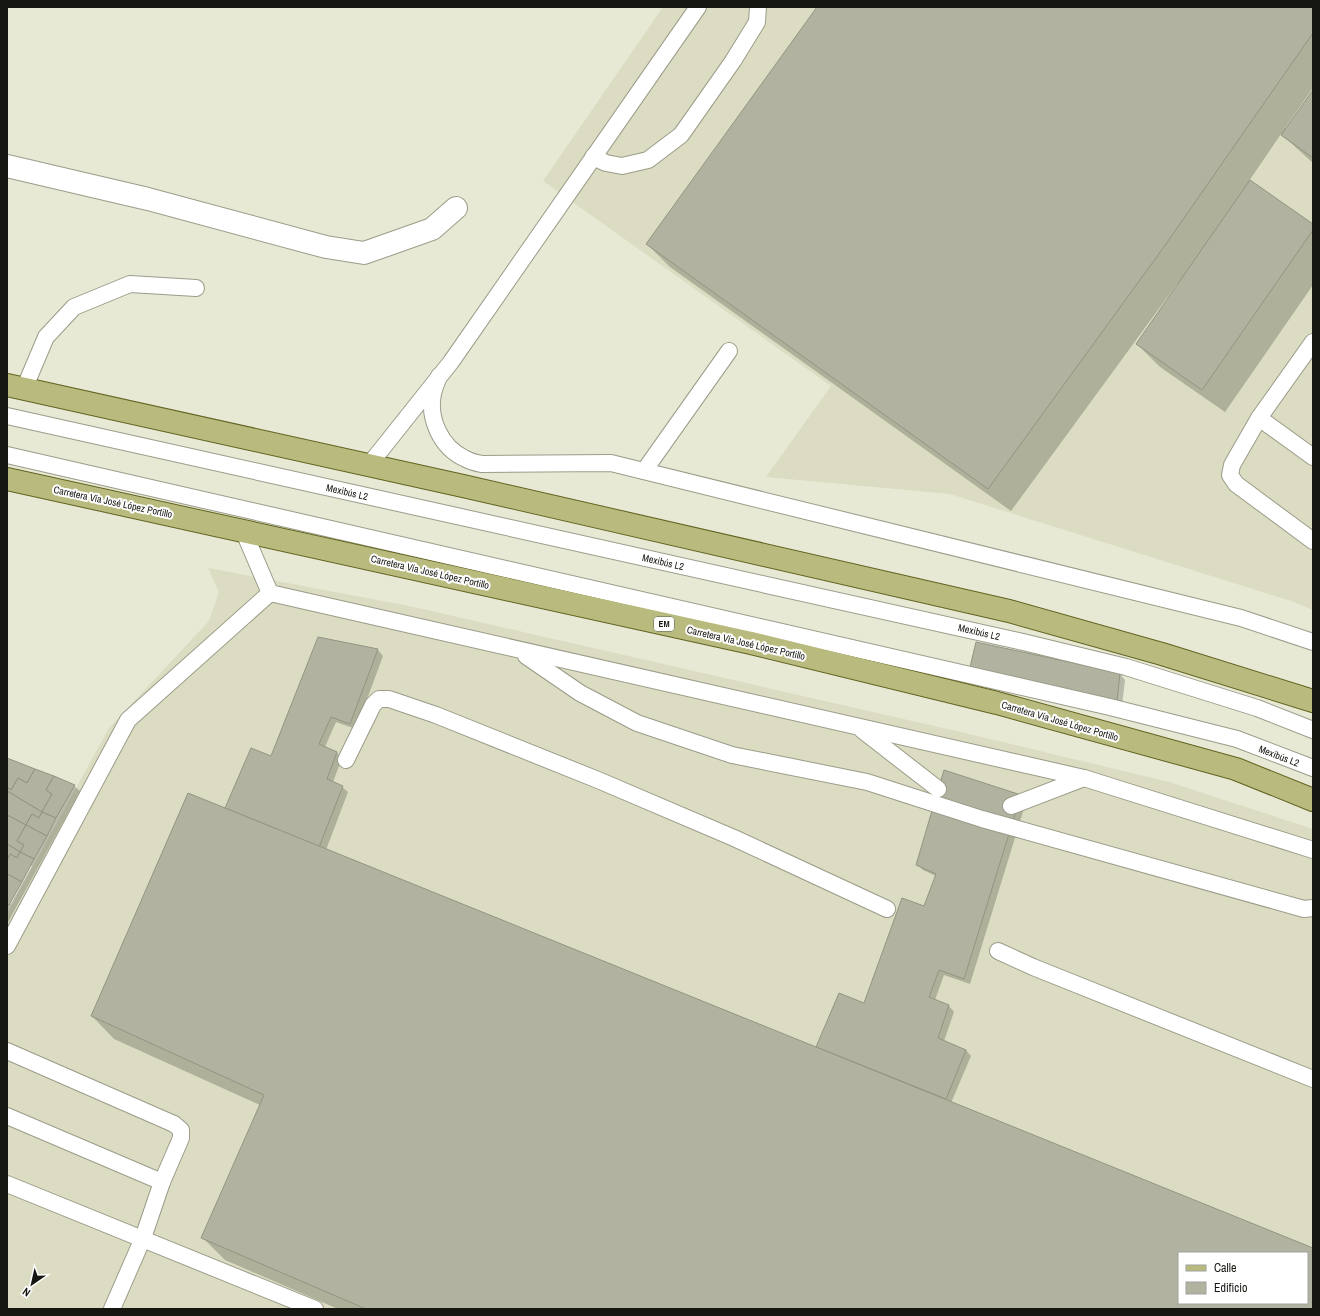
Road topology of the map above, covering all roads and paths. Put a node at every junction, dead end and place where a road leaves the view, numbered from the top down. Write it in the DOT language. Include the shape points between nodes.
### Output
graph roads {
  1 [pos="698,7"];
  2 [pos="758,7"];
  3 [pos="593,157"];
  4 [pos="7,166"];
  5 [pos="456,208"];
  6 [pos="196,288"];
  7 [pos="1313,342"];
  8 [pos="729,351"];
  9 [pos="440,376"];
  10 [pos="16,387"];
  11 [pos="7,416"];
  12 [pos="1259,418"];
  13 [pos="7,455"];
  14 [pos="1313,457"];
  15 [pos="501,464"];
  16 [pos="369,465"];
  17 [pos="644,471"];
  18 [pos="7,479"];
  19 [pos="463,486"];
  20 [pos="243,530"];
  21 [pos="1313,541"];
  22 [pos="270,594"];
  23 [pos="1313,642"];
  24 [pos="520,651"];
  25 [pos="1313,701"];
  26 [pos="859,728"];
  27 [pos="1313,730"];
  28 [pos="346,760"];
  29 [pos="1313,768"];
  30 [pos="1084,778"];
  31 [pos="938,789"];
  32 [pos="1313,800"];
  33 [pos="1011,806"];
  34 [pos="1313,850"];
  35 [pos="1313,908"];
  36 [pos="887,909"];
  37 [pos="7,946"];
  38 [pos="998,950"];
  39 [pos="7,1051"];
  40 [pos="1313,1079"];
  41 [pos="7,1116"];
  42 [pos="162,1182"];
  43 [pos="7,1184"];
  44 [pos="143,1238"];
  45 [pos="112,1309"];
  46 [pos="314,1309"];
  1 -- 3 [label="lane"];
  2 -- 3 [label="lane" via="757,22 737,55 706,102 680,135 648,160 622,166"];
  3 -- 9 [label="lane"];
  4 -- 5 [label="street" via="148,199 326,247 364,253 432,229"];
  6 -- 10 [label="lane" via="130,284 74,308 46,337"];
  7 -- 12 [label="lane"];
  8 -- 17 [label="lane"];
  9 -- 15 [label="lane" via="433,394 432,413 438,432 448,447 464,458 482,464"];
  9 -- 16 [label="lane"];
  10 -- 16 [label="main road"];
  11 -- 27 [label="lane, Mexibús L2" via="1068,653 1126,667 1257,708"];
  12 -- 14 [label="lane"];
  12 -- 21 [label="lane" via="1232,465 1230,475 1236,484"];
  13 -- 29 [label="lane, Mexibús L2" via="1110,707 1237,739"];
  15 -- 17 [label="lane" via="611,463"];
  15 -- 19 [label="lane"];
  16 -- 19 [label="main road"];
  17 -- 23 [label="lane" via="1241,618"];
  18 -- 20 [label="main road, Carretera Vía José López Portillo / EM"];
  19 -- 25 [label="main road" via="1009,611 1162,654"];
  20 -- 22 [label="lane"];
  20 -- 32 [label="main road, Carretera Vía José López Portillo / EM" via="752,643 997,703 1236,769"];
  22 -- 24 [label="lane"];
  22 -- 37 [label="lane" via="128,720"];
  24 -- 26 [label="lane"];
  24 -- 35 [label="lane" via="580,693 637,723 732,755 867,782 982,819 1304,909"];
  26 -- 30 [label="lane"];
  26 -- 31 [label="lane"];
  28 -- 36 [label="lane" via="373,705 379,699 389,699 436,715 598,780 734,838"];
  30 -- 33 [label="lane"];
  30 -- 34 [label="lane"];
  38 -- 40 [label="lane" via="1033,967"];
  39 -- 42 [label="lane" via="174,1124 181,1130 181,1138"];
  41 -- 42 [label="lane"];
  42 -- 44 [label="lane"];
  43 -- 44 [label="lane"];
  44 -- 45 [label="lane"];
  44 -- 46 [label="lane"];
}
